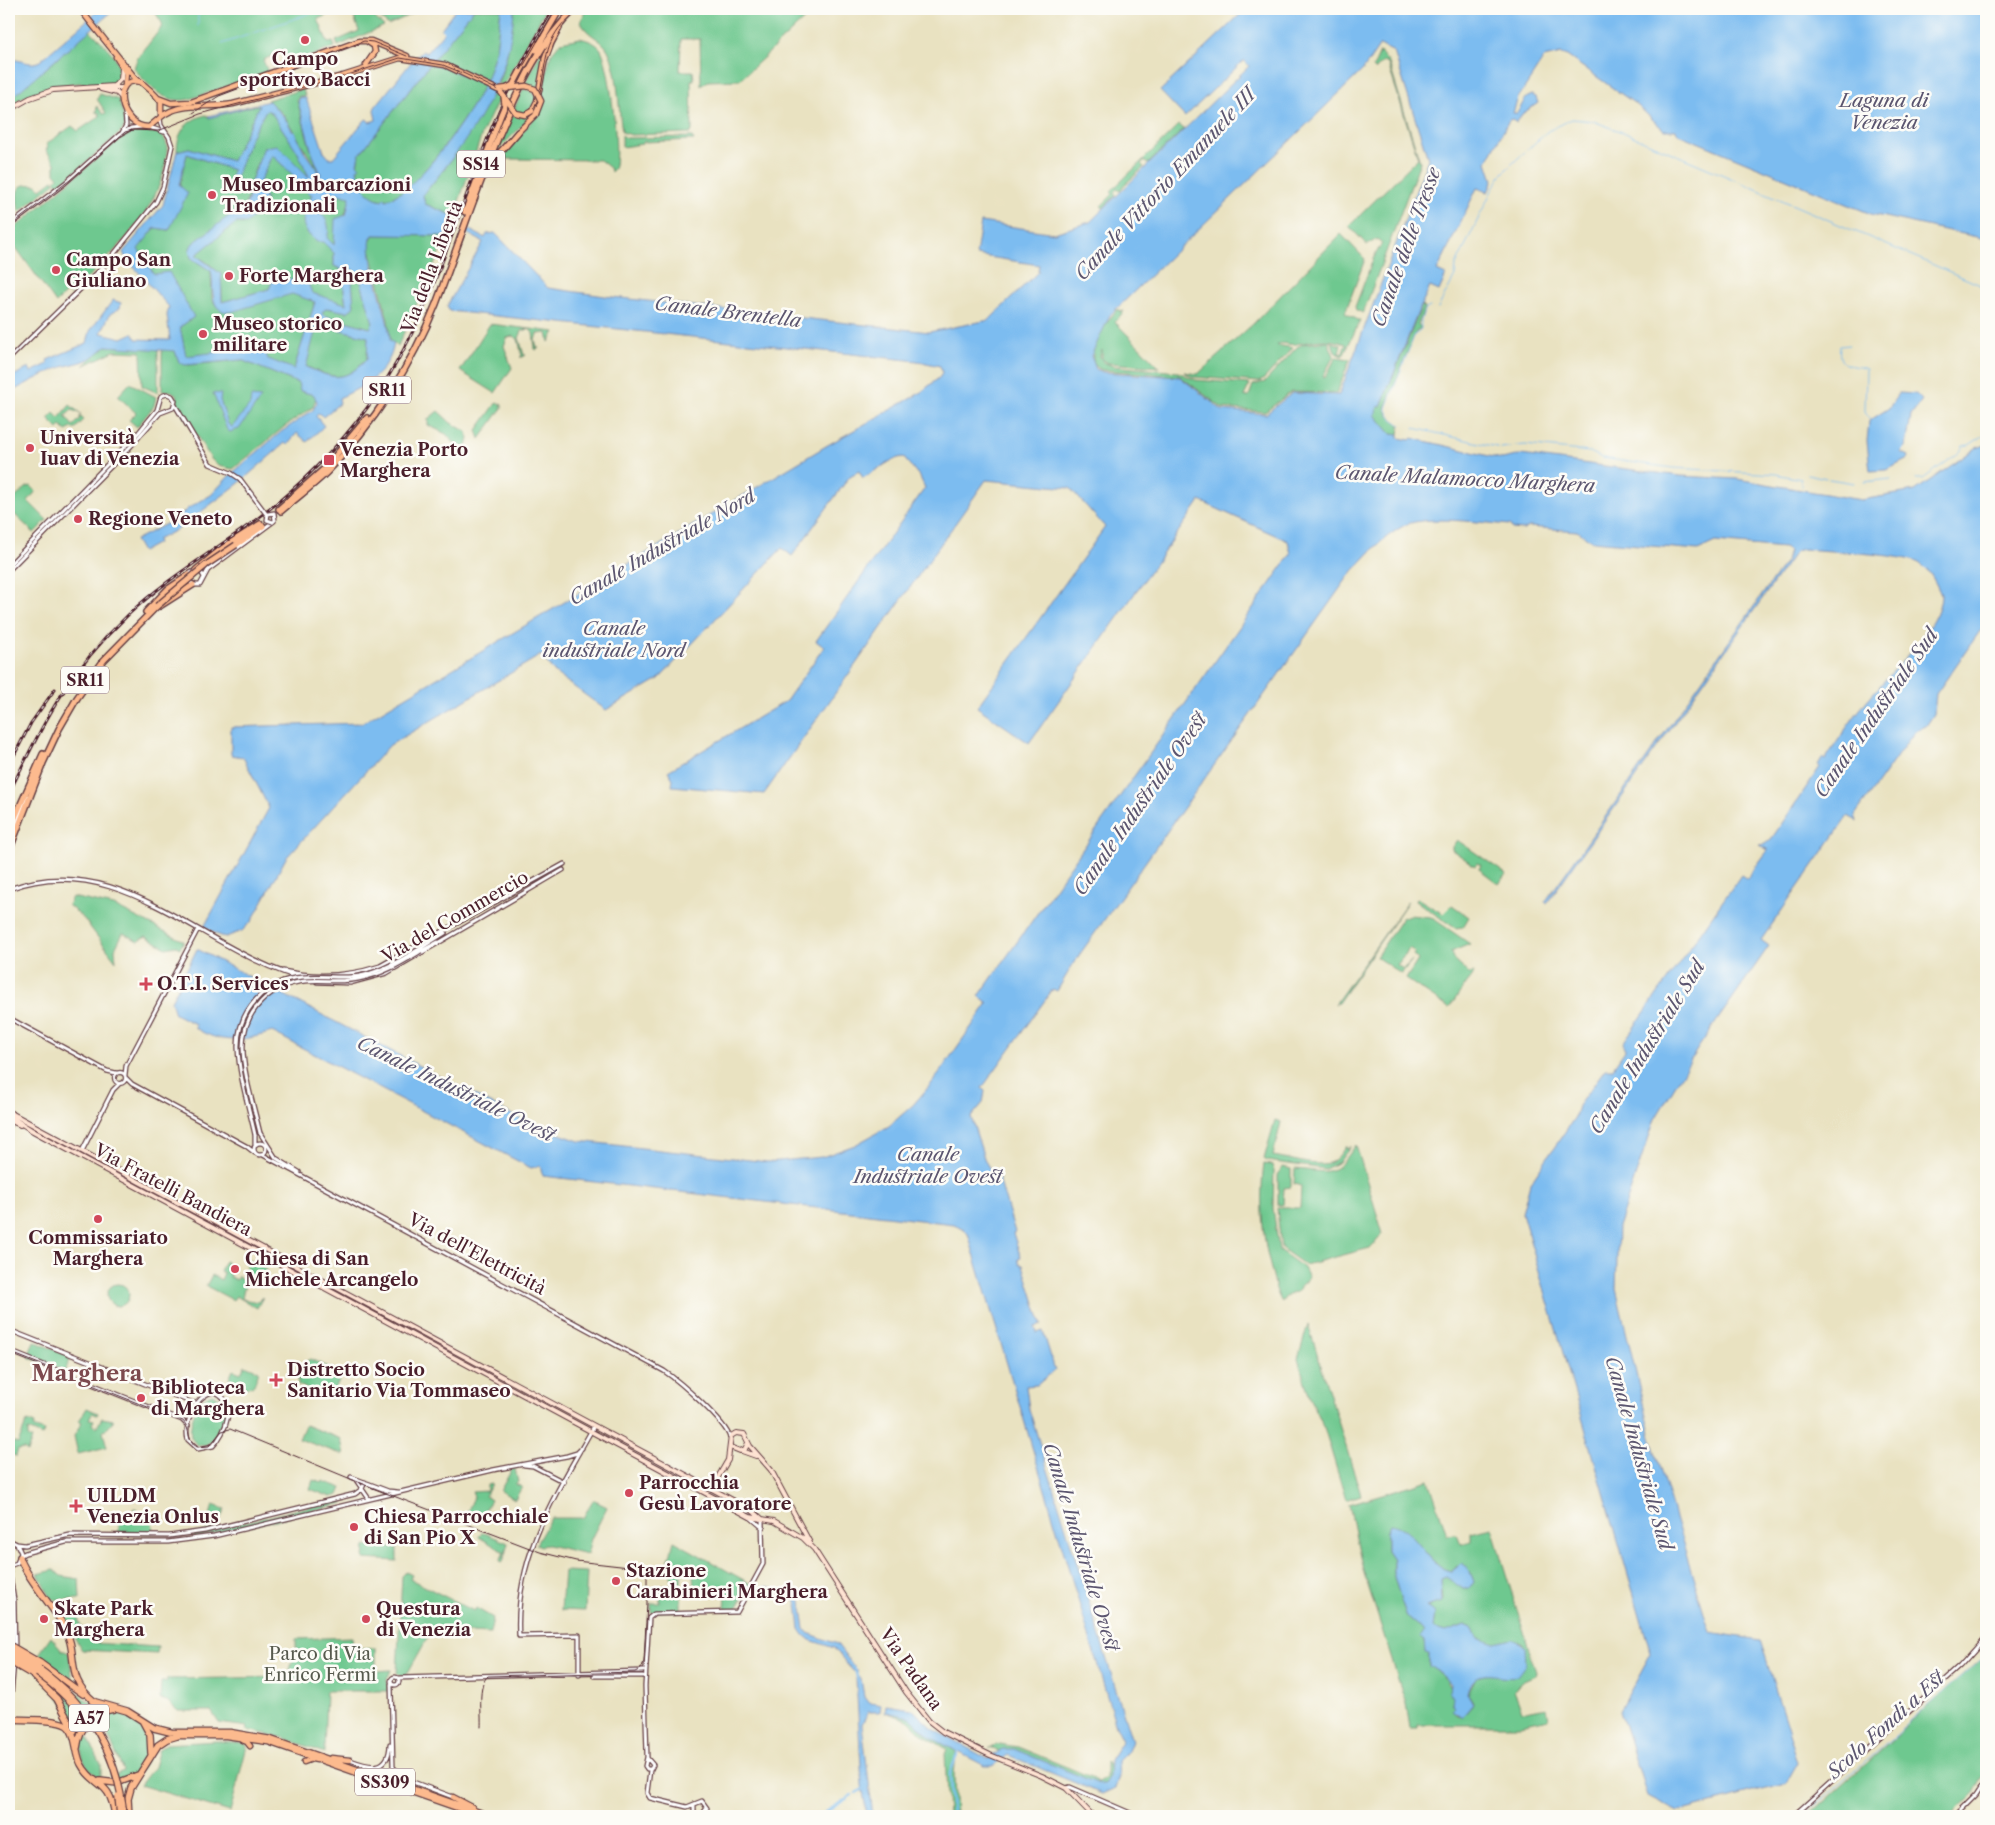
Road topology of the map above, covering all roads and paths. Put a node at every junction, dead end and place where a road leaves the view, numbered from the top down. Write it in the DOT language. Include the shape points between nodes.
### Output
graph roads {
  1 [pos="78,9"];
  2 [pos="577,9"];
  3 [pos="559,10"];
  4 [pos="96,30"];
  5 [pos="361,41"];
  6 [pos="415,58"];
  7 [pos="545,59"];
  8 [pos="122,65"];
  9 [pos="361,69"];
  10 [pos="141,82"];
  11 [pos="94,87"];
  12 [pos="103,87"];
  13 [pos="124,87"];
  14 [pos="495,88"];
  15 [pos="506,89"];
  16 [pos="504,96"];
  17 [pos="122,98"];
  18 [pos="158,98"];
  19 [pos="9,110"];
  20 [pos="125,112"];
  21 [pos="534,113"];
  22 [pos="160,118"];
  23 [pos="142,126"];
  24 [pos="148,127"];
  25 [pos="518,132"];
  26 [pos="120,135"];
  27 [pos="168,135"];
  28 [pos="484,171"];
  29 [pos="466,212"];
  30 [pos="9,226"];
  31 [pos="455,244"];
  32 [pos="9,359"];
  33 [pos="159,404"];
  34 [pos="175,404"];
  35 [pos="168,410"];
  36 [pos="178,413"];
  37 [pos="327,472"];
  38 [pos="268,514"];
  39 [pos="272,521"];
  40 [pos="264,525"];
  41 [pos="9,565"];
  42 [pos="9,570"];
  43 [pos="208,570"];
  44 [pos="198,571"];
  45 [pos="189,575"];
  46 [pos="204,577"];
  47 [pos="193,585"];
  48 [pos="146,613"];
  49 [pos="21,811"];
  50 [pos="9,831"];
  51 [pos="9,843"];
  52 [pos="9,850"];
  53 [pos="564,864"];
  54 [pos="563,870"];
  55 [pos="9,889"];
  56 [pos="452,928"];
  57 [pos="198,929"];
  58 [pos="455,933"];
  59 [pos="420,950"];
  60 [pos="272,969"];
  61 [pos="9,1018"];
  62 [pos="126,1067"];
  63 [pos="118,1073"];
  64 [pos="125,1077"];
  65 [pos="119,1082"];
  66 [pos="132,1084"];
  67 [pos="9,1114"];
  68 [pos="9,1121"];
  69 [pos="9,1131"];
  70 [pos="33,1131"];
  71 [pos="257,1134"];
  72 [pos="262,1144"];
  73 [pos="246,1146"];
  74 [pos="255,1146"];
  75 [pos="82,1151"];
  76 [pos="266,1151"];
  77 [pos="254,1153"];
  78 [pos="263,1155"];
  79 [pos="79,1156"];
  80 [pos="271,1158"];
  81 [pos="300,1174"];
  82 [pos="9,1330"];
  83 [pos="9,1351"];
  84 [pos="198,1403"];
  85 [pos="188,1426"];
  86 [pos="594,1426"];
  87 [pos="724,1427"];
  88 [pos="591,1431"];
  89 [pos="736,1433"];
  90 [pos="730,1438"];
  91 [pos="748,1443"];
  92 [pos="730,1447"];
  93 [pos="582,1448"];
  94 [pos="740,1451"];
  95 [pos="758,1457"];
  96 [pos="728,1460"];
  97 [pos="521,1464"];
  98 [pos="365,1482"];
  99 [pos="564,1482"];
  100 [pos="714,1484"];
  101 [pos="705,1486"];
  102 [pos="362,1489"];
  103 [pos="383,1489"];
  104 [pos="714,1491"];
  105 [pos="401,1492"];
  106 [pos="377,1498"];
  107 [pos="369,1499"];
  108 [pos="753,1511"];
  109 [pos="750,1517"];
  110 [pos="762,1519"];
  111 [pos="774,1521"];
  112 [pos="763,1528"];
  113 [pos="191,1533"];
  114 [pos="148,1535"];
  115 [pos="9,1540"];
  116 [pos="192,1540"];
  117 [pos="148,1542"];
  118 [pos="17,1544"];
  119 [pos="814,1549"];
  120 [pos="20,1557"];
  121 [pos="15,1564"];
  122 [pos="9,1566"];
  123 [pos="9,1570"];
  124 [pos="11,1577"];
  125 [pos="1986,1639"];
  126 [pos="9,1645"];
  127 [pos="9,1650"];
  128 [pos="9,1655"];
  129 [pos="9,1661"];
  130 [pos="644,1674"];
  131 [pos="579,1675"];
  132 [pos="95,1702"];
  133 [pos="119,1709"];
  134 [pos="9,1718"];
  135 [pos="142,1721"];
  136 [pos="391,1724"];
  137 [pos="170,1732"];
  138 [pos="177,1736"];
  139 [pos="226,1736"];
  140 [pos="250,1746"];
  141 [pos="77,1750"];
  142 [pos="150,1758"];
  143 [pos="327,1760"];
  144 [pos="350,1760"];
  145 [pos="304,1762"];
  146 [pos="648,1762"];
  147 [pos="649,1769"];
  148 [pos="141,1773"];
  149 [pos="98,1780"];
  150 [pos="1986,1780"];
  151 [pos="1066,1788"];
  152 [pos="453,1797"];
  153 [pos="694,1804"];
  154 [pos="481,1815"];
  155 [pos="696,1815"];
  156 [pos="115,1816"];
  157 [pos="120,1816"];
  158 [pos="124,1816"];
  159 [pos="129,1816"];
  160 [pos="490,1816"];
  161 [pos="702,1816"];
  162 [pos="1093,1816"];
  163 [pos="1137,1816"];
  164 [pos="1794,1816"];
  165 [pos="1956,1816"];
  1 -- 4 [label="main road"];
  2 -- 7 [label="highway, SS14" via="556,34"];
  2 -- 28 [label="highway, Via della Libertà / SR11" via="558,26 539,52"];
  3 -- 15 [label="highway, bridge" via="513,85"];
  3 -- 29 [label="highway, Via della Libertà / SR11" via="513,96"];
  4 -- 8 [label="main road"];
  4 -- 10 [label="main road"];
  5 -- 6 [label="main road" via="371,41"];
  5 -- 9 [label="main road" via="371,44 375,52"];
  5 -- 18 [label="main road" via="191,102 171,103"];
  6 -- 9 [label="main road" via="392,58"];
  6 -- 14 [label="main road" via="465,73"];
  7 -- 21 [label="main road, SS14"];
  8 -- 12 [label="main road" via="120,82"];
  8 -- 13 [label="main road" via="126,76"];
  9 -- 22 [label="main road" via="233,104 173,109"];
  10 -- 13 [label="main road" via="132,81"];
  10 -- 18 [label="main road"];
  11 -- 12 [label="main road"];
  11 -- 17 [label="main road" via="117,93"];
  11 -- 19 [label="main road" via="48,91"];
  12 -- 13 [label="main road" via="116,90"];
  13 -- 17 [label="main road"];
  14 -- 15 [label="main road, bridge"];
  14 -- 16 [label="main road, bridge"];
  15 -- 21 [label="main road, bridge" via="526,86 536,90 541,101"];
  16 -- 21 [label="main road, bridge" via="516,113"];
  16 -- 29 [label="highway, SS14, bridge" via="504,105"];
  17 -- 20 [label="main road"];
  18 -- 22 [label="main road" via="162,106"];
  20 -- 23 [label="main road" via="134,123"];
  20 -- 26 [label="street" via="126,126"];
  21 -- 25 [label="main road, SS14"];
  22 -- 24 [label="main road"];
  22 -- 27 [label="street"];
  23 -- 24 [label="main road"];
  23 -- 26 [label="street"];
  24 -- 27 [label="street"];
  25 -- 28 [label="highway, SS14"];
  26 -- 30 [label="street"];
  27 -- 32 [label="street" via="171,154 156,202 105,265"];
  28 -- 29 [label="highway, Via della Libertà / SR11"];
  29 -- 31 [label="highway, Via della Libertà / SR11"];
  31 -- 37 [label="highway, Via della Libertà / SR11" via="436,304 414,352 377,410"];
  31 -- 37 [label="highway, Via della Libertà / SR11" via="416,340 380,400 325,468 280,510"];
  33 -- 34 [label="street" via="161,396 167,394 173,397"];
  33 -- 35 [label="street"];
  33 -- 41 [label="street" via="156,413 129,443"];
  34 -- 35 [label="street"];
  34 -- 36 [label="street"];
  35 -- 36 [label="street"];
  35 -- 42 [label="street" via="160,413"];
  36 -- 38 [label="street, bridge" via="210,464 238,477"];
  37 -- 39 [label="highway"];
  38 -- 39 [label="street, bridge"];
  38 -- 39 [label="street, bridge" via="275,514"];
  39 -- 40 [label="street, bridge"];
  40 -- 43 [label="street"];
  40 -- 44 [label="highway" via="220,550"];
  40 -- 48 [label="highway, SR11, bridge"];
  43 -- 44 [label="street"];
  43 -- 46 [label="street"];
  44 -- 45 [label="street"];
  44 -- 46 [label="street"];
  45 -- 47 [label="street"];
  45 -- 48 [label="highway" via="168,590"];
  46 -- 47 [label="street" via="200,585"];
  47 -- 48 [label="highway"];
  48 -- 49 [label="highway, SR11" via="120,637 84,682 56,729"];
  49 -- 50 [label="highway"];
  49 -- 51 [label="street"];
  49 -- 52 [label="highway"];
  53 -- 56 [label="street, Via del Commercio"];
  54 -- 58 [label="street, Via del Commercio"];
  55 -- 57 [label="street, Via del Commercio" via="61,878 102,883"];
  56 -- 59 [label="street"];
  56 -- 60 [label="street, Via del Commercio" via="388,962 357,972 319,975"];
  57 -- 60 [label="street, Via del Commercio"];
  57 -- 62 [label="street"];
  58 -- 59 [label="street"];
  58 -- 60 [label="street, Via del Commercio" via="391,971 355,982 332,984"];
  59 -- 71 [label="street, bridge" via="376,974 348,981 311,980 291,984 276,989 260,1002 246,1026 243,1046"];
  61 -- 63 [label="street" via="107,1071"];
  62 -- 63 [label="street"];
  62 -- 64 [label="street"];
  63 -- 64 [label="street"];
  63 -- 65 [label="street"];
  64 -- 65 [label="street"];
  64 -- 66 [label="street"];
  65 -- 66 [label="street"];
  65 -- 75 [label="street"];
  66 -- 73 [label="street"];
  67 -- 70 [label="main road, Via Fratelli Bandiera"];
  67 -- 75 [label="main road, Via Fratelli Bandiera"];
  68 -- 69 [label="street"];
  68 -- 70 [label="main road, Via Fratelli Bandiera"];
  70 -- 79 [label="main road, Via Fratelli Bandiera"];
  71 -- 72 [label="street, Via dell'Elettricità"];
  71 -- 74 [label="street"];
  71 -- 81 [label="street" via="276,1158"];
  72 -- 74 [label="street"];
  72 -- 76 [label="street, Via dell'Elettricità"];
  73 -- 74 [label="street"];
  73 -- 77 [label="street"];
  74 -- 77 [label="street"];
  75 -- 79 [label="main road"];
  75 -- 86 [label="main road, Via Fratelli Bandiera"];
  76 -- 78 [label="street"];
  76 -- 80 [label="street, Via dell'Elettricità"];
  77 -- 78 [label="street, Via dell'Elettricità"];
  78 -- 80 [label="street, Via dell'Elettricità"];
  79 -- 88 [label="main road, Via Fratelli Bandiera"];
  80 -- 81 [label="street, Via dell'Elettricità"];
  81 -- 87 [label="street, Via dell'Elettricità" via="670,1375"];
  82 -- 84 [label="street"];
  83 -- 85 [label="street" via="183,1420"];
  84 -- 85 [label="street"];
  84 -- 85 [label="street" via="208,1393 224,1396 228,1409 222,1432 213,1446 198,1449 188,1440"];
  86 -- 88 [label="street"];
  86 -- 101 [label="main road, Via Fratelli Bandiera"];
  87 -- 89 [label="street"];
  87 -- 90 [label="street"];
  88 -- 93 [label="street"];
  88 -- 109 [label="main road, Via Fratelli Bandiera"];
  89 -- 90 [label="main road"];
  89 -- 91 [label="main road" via="746,1436"];
  90 -- 92 [label="main road"];
  91 -- 94 [label="main road"];
  91 -- 95 [label="main road"];
  92 -- 94 [label="main road"];
  92 -- 96 [label="main road"];
  93 -- 97 [label="street" via="567,1456"];
  93 -- 99 [label="street"];
  94 -- 95 [label="main road"];
  94 -- 96 [label="main road"];
  95 -- 119 [label="main road" via="771,1470"];
  96 -- 100 [label="main road"];
  97 -- 99 [label="street" via="533,1466"];
  97 -- 105 [label="street"];
  98 -- 102 [label="street"];
  98 -- 102 [label="street" via="351,1477"];
  98 -- 103 [label="street"];
  99 -- 131 [label="street" via="530,1549 522,1590 519,1636 579,1636"];
  100 -- 101 [label="main road"];
  100 -- 104 [label="main road"];
  101 -- 104 [label="main road, Via Fratelli Bandiera"];
  102 -- 107 [label="street"];
  102 -- 113 [label="street" via="343,1497"];
  103 -- 105 [label="street"];
  103 -- 106 [label="street"];
  104 -- 108 [label="main road, Via Fratelli Bandiera"];
  105 -- 106 [label="street"];
  106 -- 107 [label="street"];
  107 -- 116 [label="street"];
  108 -- 109 [label="main road"];
  108 -- 110 [label="main road, Via Fratelli Bandiera"];
  109 -- 110 [label="main road, Via Fratelli Bandiera"];
  109 -- 112 [label="street, Via Fratelli Bandiera"];
  110 -- 111 [label="main road, Via Padana"];
  110 -- 112 [label="street"];
  111 -- 112 [label="street" via="766,1523"];
  111 -- 119 [label="main road, Via Padana" via="803,1538"];
  112 -- 130 [label="street" via="763,1564 739,1610 725,1614 652,1615"];
  113 -- 114 [label="street"];
  113 -- 116 [label="street" via="194,1536"];
  114 -- 117 [label="street"];
  114 -- 118 [label="street" via="77,1535"];
  115 -- 118 [label="street"];
  116 -- 117 [label="street"];
  117 -- 120 [label="street" via="66,1542"];
  118 -- 120 [label="street"];
  119 -- 151 [label="main road, Via Padana" via="924,1717 943,1732"];
  120 -- 121 [label="street"];
  120 -- 132 [label="highway" via="64,1626 71,1645 76,1678"];
  121 -- 122 [label="street"];
  121 -- 124 [label="street"];
  123 -- 124 [label="street"];
  124 -- 134 [label="street" via="15,1642"];
  125 -- 164 [label="street" via="1963,1666"];
  126 -- 132 [label="highway, bridge"];
  127 -- 158 [label="highway, A57, bridge" via="49,1674 80,1704 104,1741 114,1766"];
  128 -- 157 [label="highway, A57, bridge" via="59,1689 90,1725 110,1766"];
  129 -- 141 [label="highway, bridge" via="51,1690 74,1730"];
  130 -- 131 [label="street"];
  130 -- 146 [label="street"];
  131 -- 136 [label="street" via="405,1679 396,1682 392,1691"];
  132 -- 133 [label="highway"];
  133 -- 135 [label="highway"];
  133 -- 141 [label="highway" via="101,1712 88,1721 80,1734"];
  134 -- 141 [label="highway" via="64,1724 72,1732"];
  135 -- 137 [label="highway, SS309"];
  135 -- 142 [label="highway" via="150,1735"];
  136 -- 144 [label="street" via="389,1754 383,1763 372,1767"];
  136 -- 152 [label="street" via="392,1758 396,1772 405,1779"];
  137 -- 143 [label="main road, SS309" via="251,1735 284,1742"];
  138 -- 139 [label="main road, SS309"];
  138 -- 142 [label="highway, SS309" via="160,1743"];
  139 -- 140 [label="main road" via="245,1740"];
  139 -- 143 [label="main road, SS309" via="268,1742"];
  141 -- 149 [label="highway" via="84,1769"];
  142 -- 148 [label="highway"];
  143 -- 144 [label="main road"];
  143 -- 145 [label="main road"];
  143 -- 154 [label="main road, SS309"];
  146 -- 147 [label="street"];
  146 -- 147 [label="street" via="653,1765"];
  147 -- 153 [label="street" via="647,1793 651,1799 685,1807"];
  148 -- 149 [label="highway" via="117,1783"];
  148 -- 159 [label="highway" via="130,1792"];
  149 -- 156 [label="highway" via="111,1795"];
  150 -- 165 [label="street"];
  151 -- 162 [label="main road, Via Padana"];
  151 -- 163 [label="street"];
  152 -- 154 [label="main road"];
  153 -- 155 [label="street"];
  153 -- 161 [label="street" via="700,1801 706,1804 707,1810"];
  154 -- 160 [label="main road, SS309"];
  155 -- 161 [label="street"];
}
